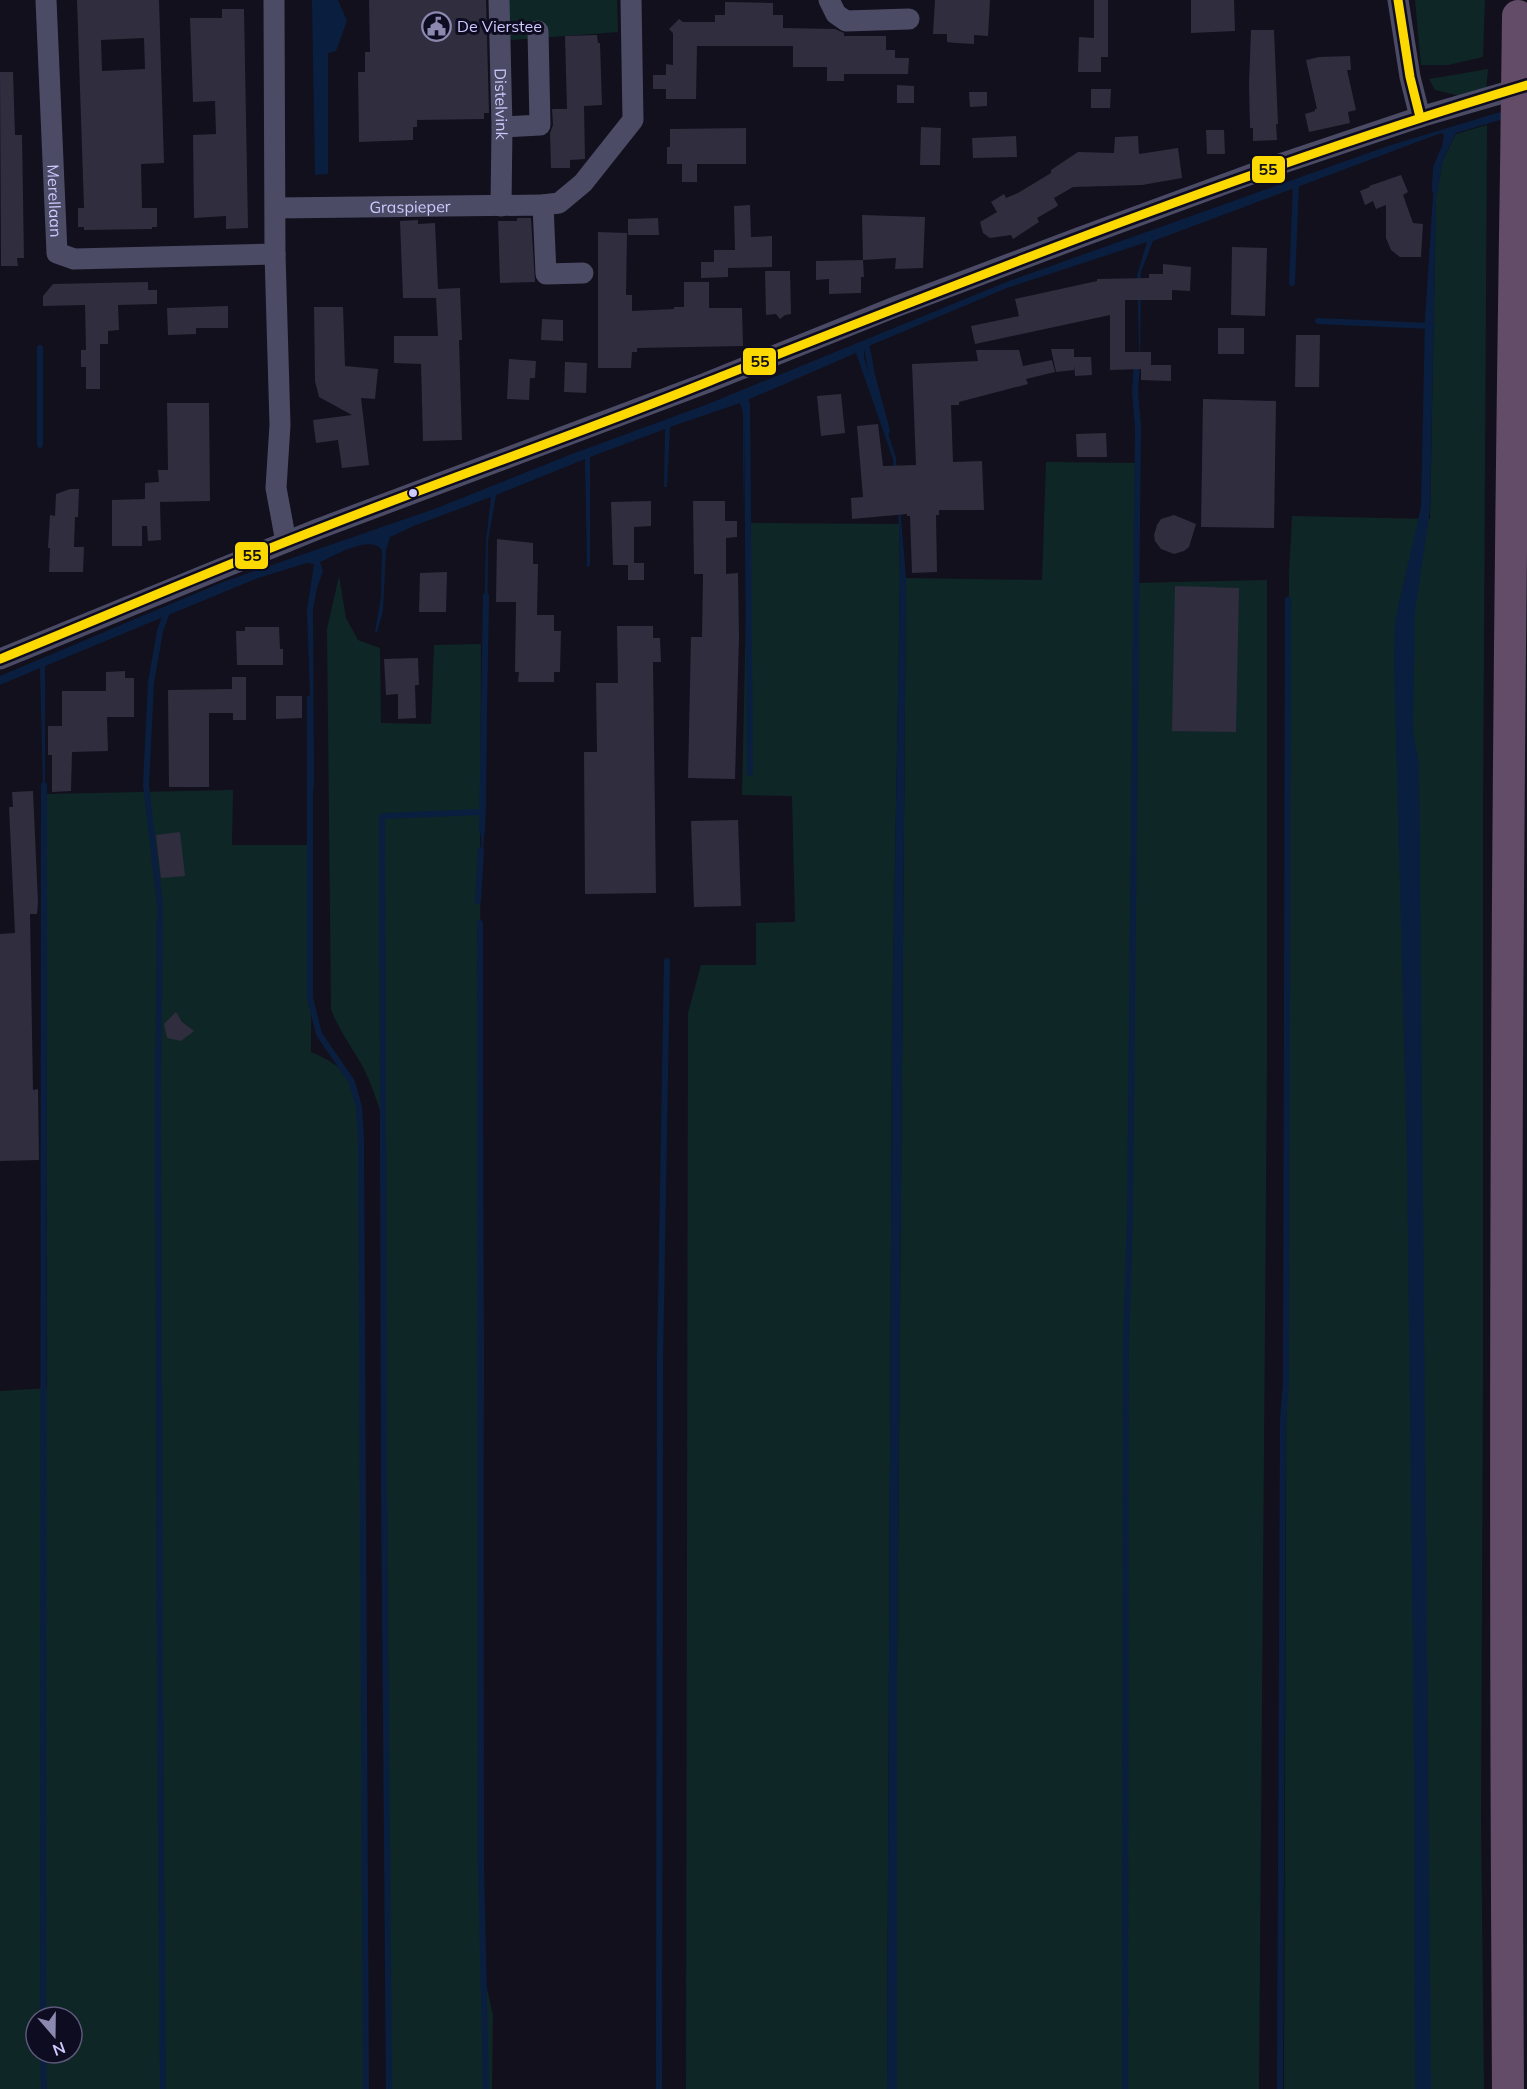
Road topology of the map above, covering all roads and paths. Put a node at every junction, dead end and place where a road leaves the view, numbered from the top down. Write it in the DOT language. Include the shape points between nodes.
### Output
graph roads {
  1 [pos="46,0"];
  2 [pos="274,0"];
  3 [pos="499,0"];
  4 [pos="631,0"];
  5 [pos="829,0"];
  6 [pos="1398,0"];
  7 [pos="1518,8"];
  8 [pos="909,19"];
  9 [pos="538,31"];
  10 [pos="1527,85"];
  11 [pos="1420,117"];
  12 [pos="502,127"];
  13 [pos="543,205"];
  14 [pos="501,206"];
  15 [pos="276,208"];
  16 [pos="275,254"];
  17 [pos="583,273"];
  18 [pos="286,542"];
  19 [pos="0,659"];
  20 [pos="1508,2089"];
  1 -- 16 [label="street, Merellaan" via="57,253 74,259"];
  2 -- 15 [label="street"];
  3 -- 12 [label="street, Distelvink"];
  4 -- 13 [label="street, Graspieper" via="633,120 583,183 559,203"];
  5 -- 8 [label="street" via="836,14 846,21"];
  6 -- 11 [label="street"];
  7 -- 20 [label="highway, bridge" via="1508,1061"];
  9 -- 12 [label="street" via="540,125"];
  10 -- 11 [label="street"];
  11 -- 18 [label="street" via="1250,174 888,309 706,383"];
  12 -- 14 [label="street, Distelvink"];
  13 -- 14 [label="street, Graspieper"];
  13 -- 17 [label="street" via="546,274"];
  14 -- 15 [label="street, Graspieper"];
  15 -- 16 [label="street"];
  16 -- 18 [label="street" via="280,425 276,489"];
  18 -- 19 [label="street"];
}
